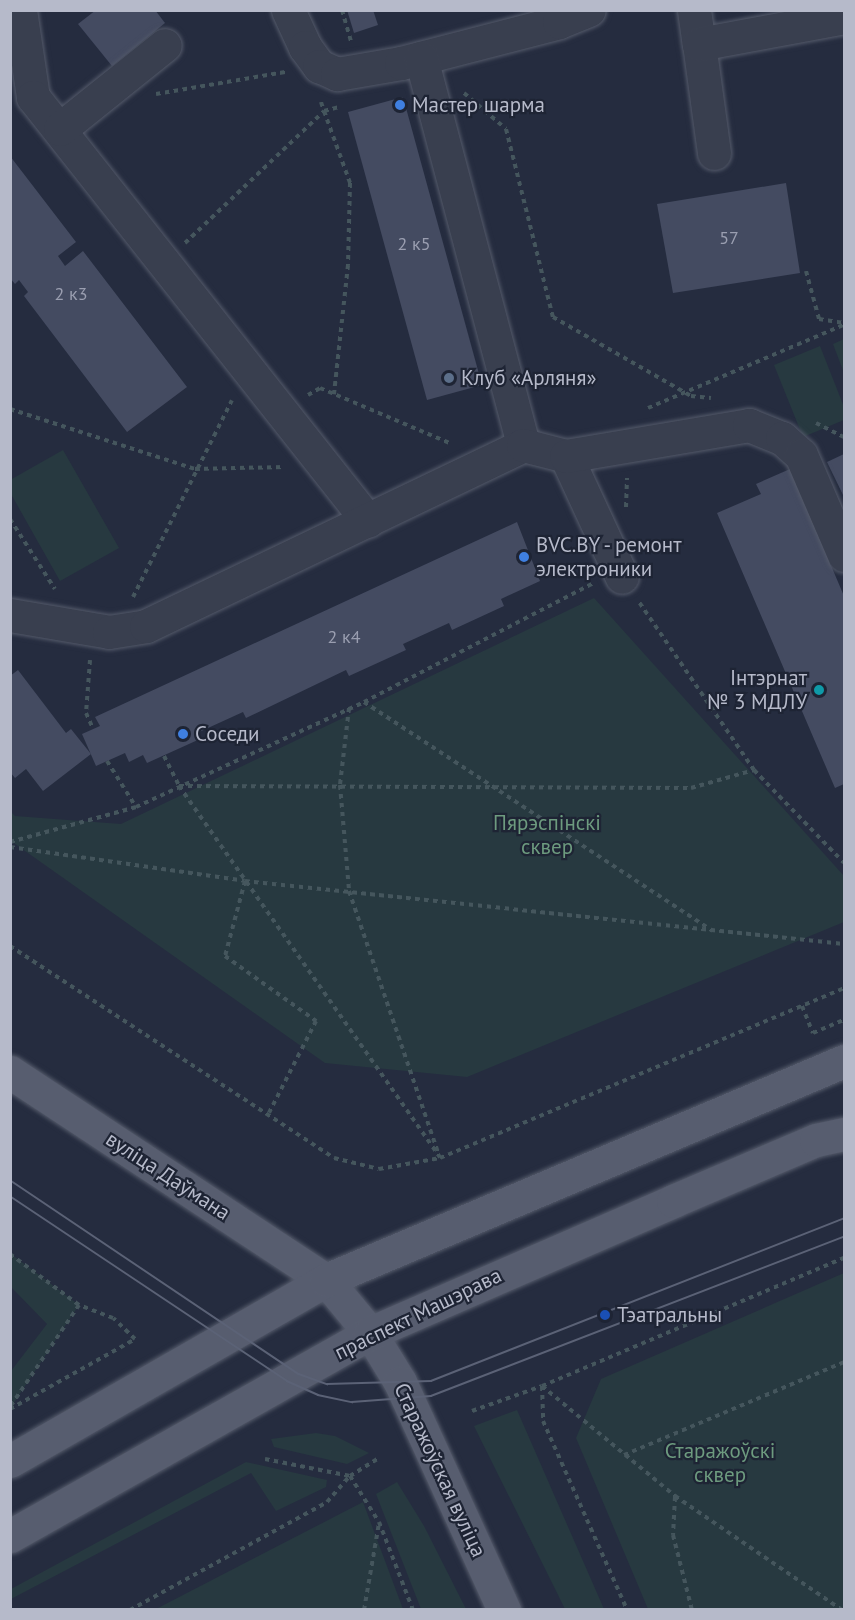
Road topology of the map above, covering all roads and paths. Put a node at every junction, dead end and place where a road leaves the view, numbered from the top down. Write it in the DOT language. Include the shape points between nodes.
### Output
graph roads {
  1 [pos="20,10"];
  2 [pos="288,10"];
  3 [pos="342,10"];
  4 [pos="589,10"];
  5 [pos="694,10"];
  6 [pos="844,17"];
  7 [pos="352,44"];
  8 [pos="699,44"];
  9 [pos="165,45"];
  10 [pos="421,58"];
  11 [pos="458,88"];
  12 [pos="60,129"];
  13 [pos="714,153"];
  14 [pos="164,263"];
  15 [pos="806,271"];
  16 [pos="844,324"];
  17 [pos="248,369"];
  18 [pos="685,391"];
  19 [pos="334,394"];
  20 [pos="724,399"];
  21 [pos="10,409"];
  22 [pos="806,418"];
  23 [pos="844,437"];
  24 [pos="628,444"];
  25 [pos="523,445"];
  26 [pos="566,456"];
  27 [pos="325,466"];
  28 [pos="195,469"];
  29 [pos="626,511"];
  30 [pos="10,519"];
  31 [pos="368,521"];
  32 [pos="844,555"];
  33 [pos="622,577"];
  34 [pos="10,615"];
  35 [pos="105,629"];
  36 [pos="364,702"];
  37 [pos="349,708"];
  38 [pos="93,729"];
  39 [pos="164,756"];
  40 [pos="107,761"];
  41 [pos="754,770"];
  42 [pos="340,785"];
  43 [pos="488,785"];
  44 [pos="179,786"];
  45 [pos="136,807"];
  46 [pos="10,842"];
  47 [pos="10,848"];
  48 [pos="844,863"];
  49 [pos="245,881"];
  50 [pos="349,891"];
  51 [pos="713,931"];
  52 [pos="844,944"];
  53 [pos="10,946"];
  54 [pos="844,988"];
  55 [pos="802,1006"];
  56 [pos="844,1020"];
  57 [pos="844,1061"];
  58 [pos="10,1072"];
  59 [pos="269,1113"];
  60 [pos="844,1134"];
  61 [pos="440,1158"];
  62 [pos="10,1254"];
  63 [pos="844,1258"];
  64 [pos="326,1280"];
  65 [pos="79,1305"];
  66 [pos="370,1333"];
  67 [pos="844,1362"];
  68 [pos="542,1386"];
  69 [pos="10,1408"];
  70 [pos="472,1411"];
  71 [pos="623,1455"];
  72 [pos="379,1458"];
  73 [pos="265,1459"];
  74 [pos="10,1461"];
  75 [pos="350,1476"];
  76 [pos="675,1496"];
  77 [pos="379,1522"];
  78 [pos="10,1536"];
  79 [pos="130,1610"];
  80 [pos="364,1610"];
  81 [pos="413,1610"];
  82 [pos="504,1610"];
  83 [pos="627,1610"];
  84 [pos="692,1610"];
  85 [pos="842,1610"];
  1 -- 12 [label="street" via="33,97"];
  2 -- 10 [label="street" via="294,28 319,66 337,74"];
  3 -- 7 [label="path"];
  4 -- 10 [label="street"];
  5 -- 8 [label="street"];
  6 -- 8 [label="street"];
  8 -- 13 [label="street"];
  9 -- 12 [label="street"];
  10 -- 25 [label="street"];
  11 -- 18 [label="path" via="506,129 554,317"];
  12 -- 14 [label="street"];
  14 -- 17 [label="street"];
  14 -- 19 [label="path" via="324,111 350,183 348,265"];
  15 -- 16 [label="path" via="819,319"];
  16 -- 18 [label="path"];
  17 -- 27 [label="street"];
  17 -- 28 [label="path"];
  18 -- 20 [label="path" via="691,396"];
  18 -- 24 [label="path" via="633,415"];
  21 -- 28 [label="path"];
  22 -- 23 [label="path"];
  24 -- 26 [label="street"];
  24 -- 29 [label="path"];
  24 -- 32 [label="street" via="749,425 782,438 801,455"];
  25 -- 26 [label="street"];
  25 -- 31 [label="street"];
  26 -- 33 [label="street"];
  27 -- 28 [label="path"];
  27 -- 31 [label="street"];
  28 -- 35 [label="path"];
  30 -- 35 [label="path" via="54,588"];
  31 -- 35 [label="street" via="146,626"];
  33 -- 36 [label="path" via="590,584"];
  33 -- 41 [label="path"];
  34 -- 35 [label="street"];
  35 -- 38 [label="path" via="86,713"];
  36 -- 37 [label="path"];
  36 -- 43 [label="path"];
  37 -- 42 [label="path"];
  37 -- 44 [label="path"];
  39 -- 44 [label="path"];
  40 -- 45 [label="path"];
  41 -- 43 [label="path" via="691,788"];
  41 -- 48 [label="path"];
  42 -- 43 [label="path"];
  42 -- 44 [label="path"];
  42 -- 50 [label="path"];
  43 -- 51 [label="path"];
  44 -- 45 [label="path"];
  44 -- 49 [label="path"];
  45 -- 46 [label="path"];
  47 -- 49 [label="path"];
  49 -- 50 [label="path"];
  49 -- 59 [label="path" via="225,956 316,1021"];
  49 -- 61 [label="path"];
  50 -- 51 [label="path"];
  50 -- 61 [label="path"];
  51 -- 52 [label="path"];
  53 -- 59 [label="path"];
  54 -- 55 [label="path"];
  55 -- 56 [label="path" via="813,1033"];
  55 -- 61 [label="path"];
  57 -- 64 [label="main road"];
  58 -- 64 [label="main road, вуліца Даўмана"];
  59 -- 61 [label="path" via="334,1158 379,1168"];
  60 -- 66 [label="main road, праспект Машэрава" via="772,1159"];
  62 -- 65 [label="path"];
  63 -- 68 [label="path"];
  64 -- 66 [label="main road, вуліца Даўмана"];
  64 -- 74 [label="main road"];
  65 -- 69 [label="path"];
  65 -- 69 [label="path" via="113,1318 135,1339"];
  66 -- 78 [label="main road, праспект Машэрава"];
  66 -- 82 [label="main road, Старажоўская вуліца" via="426,1434"];
  67 -- 71 [label="path"];
  68 -- 70 [label="path"];
  68 -- 71 [label="path"];
  68 -- 83 [label="path" via="543,1421"];
  71 -- 76 [label="path"];
  72 -- 75 [label="path"];
  73 -- 75 [label="path"];
  75 -- 77 [label="path"];
  75 -- 79 [label="path" via="327,1502"];
  76 -- 84 [label="path" via="673,1535"];
  76 -- 85 [label="path"];
  77 -- 80 [label="path"];
  77 -- 81 [label="path"];
}
